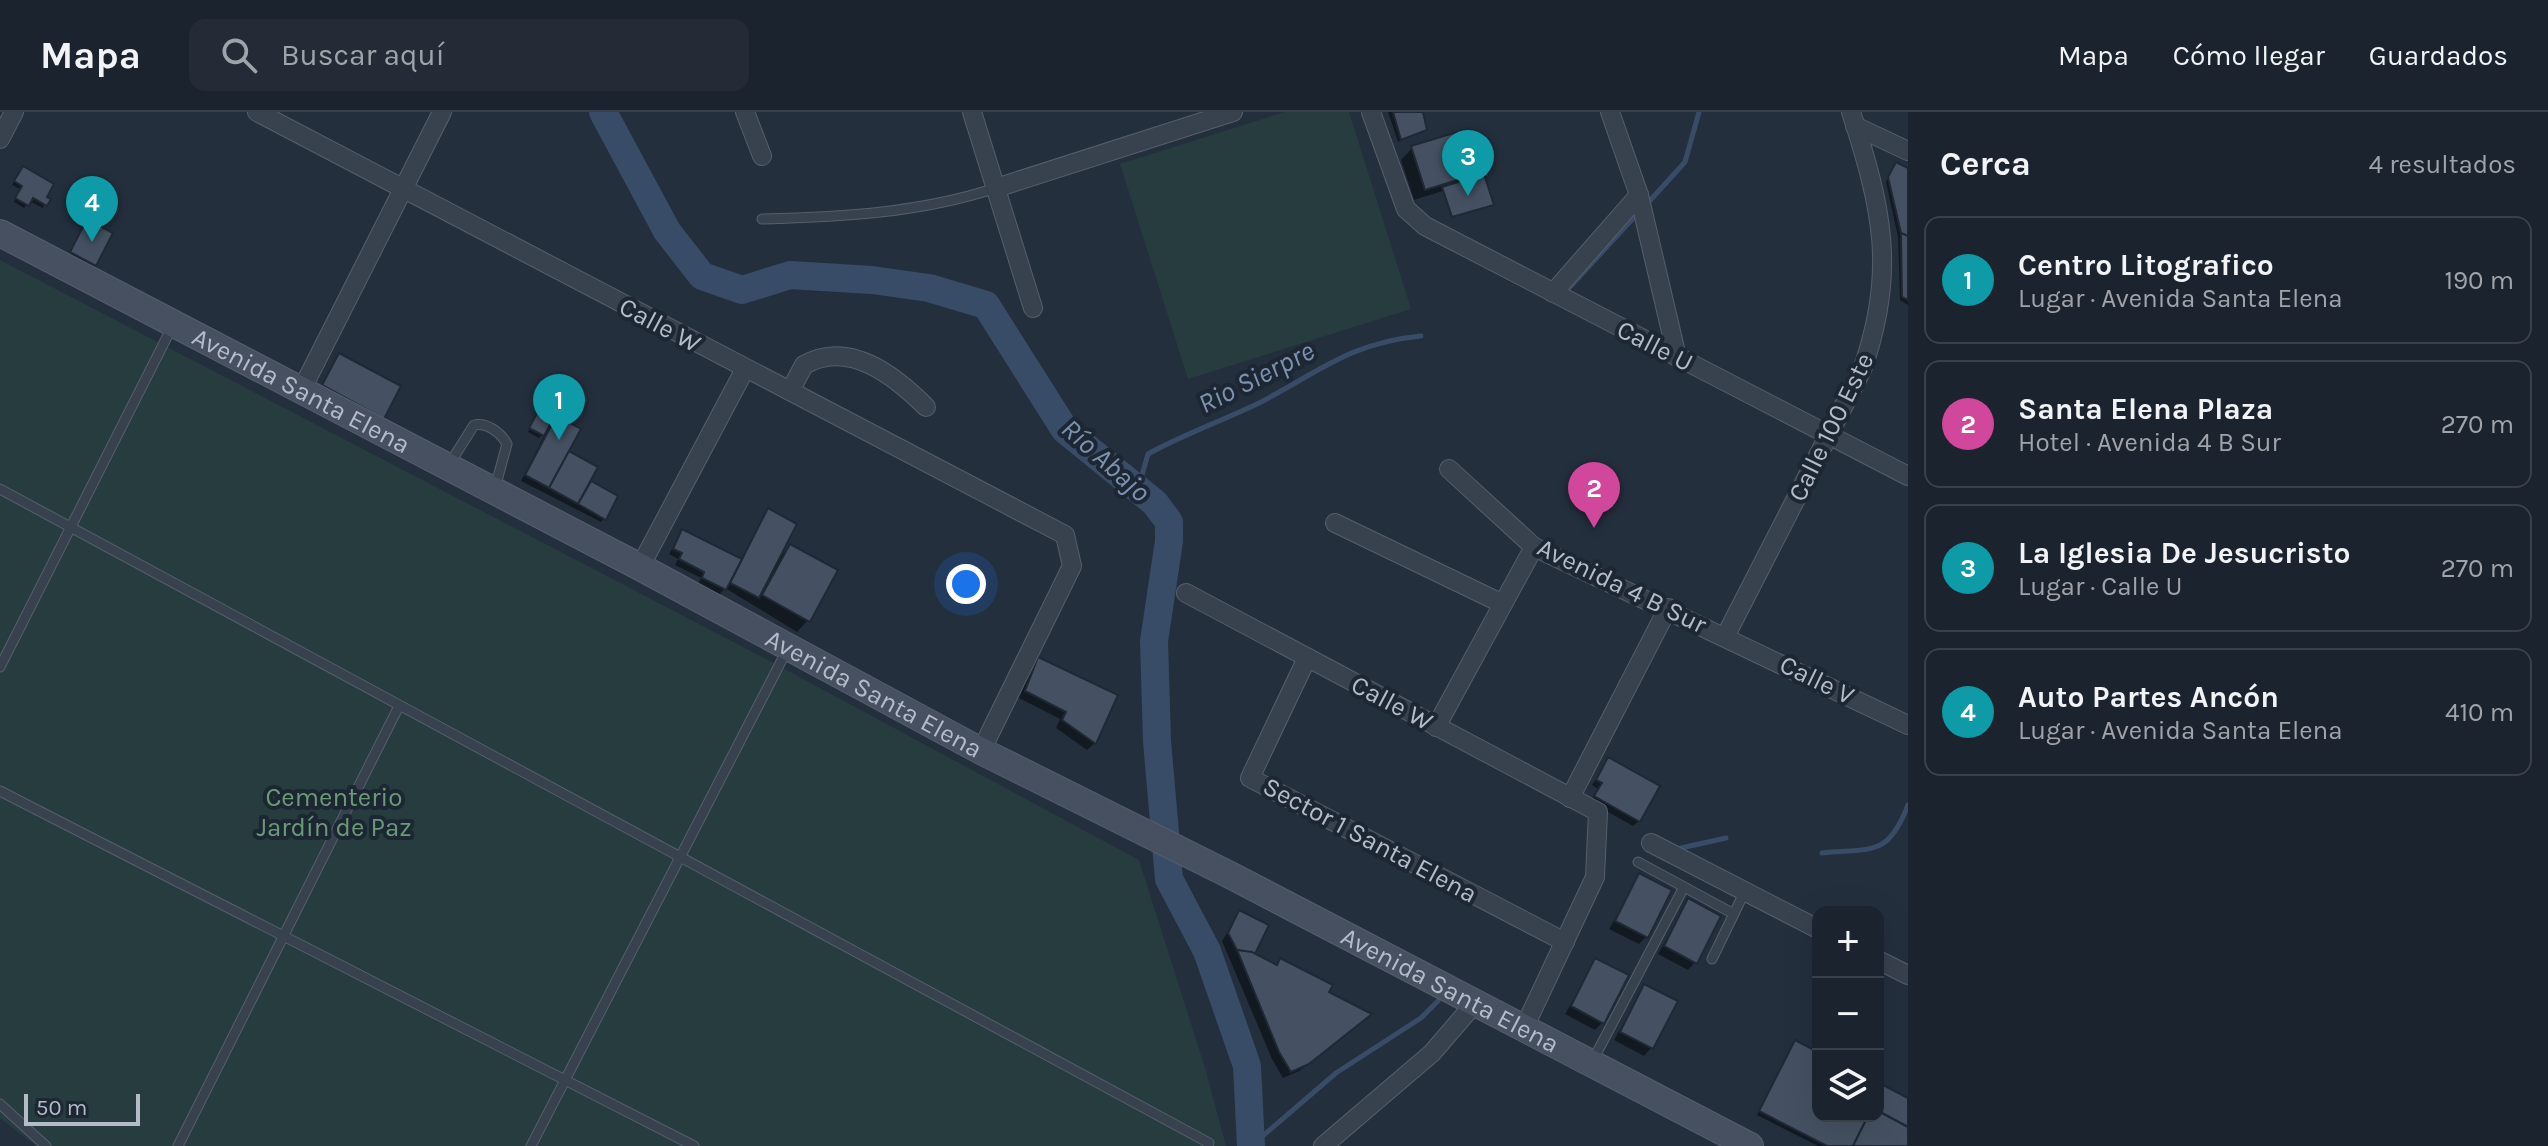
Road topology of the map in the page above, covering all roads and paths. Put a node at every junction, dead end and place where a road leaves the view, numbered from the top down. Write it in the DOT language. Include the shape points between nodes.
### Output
graph roads {
  1 [pos="14,112"];
  2 [pos="257,112"];
  3 [pos="442,112"];
  4 [pos="745,112"];
  5 [pos="972,112"];
  6 [pos="1233,112"];
  7 [pos="1371,112"];
  8 [pos="1610,112"];
  9 [pos="1853,119"];
  10 [pos="0,139"];
  11 [pos="1908,151"];
  12 [pos="762,156"];
  13 [pos="996,188"];
  14 [pos="403,189"];
  15 [pos="1639,198"];
  16 [pos="762,219"];
  17 [pos="0,233"];
  18 [pos="1553,293"];
  19 [pos="1033,308"];
  20 [pos="174,324"];
  21 [pos="1677,357"];
  22 [pos="745,369"];
  23 [pos="301,391"];
  24 [pos="790,391"];
  25 [pos="926,407"];
  26 [pos="1829,435"];
  27 [pos="448,467"];
  28 [pos="1449,469"];
  29 [pos="1908,476"];
  30 [pos="0,489"];
  31 [pos="494,491"];
  32 [pos="1335,523"];
  33 [pos="70,529"];
  34 [pos="1534,547"];
  35 [pos="640,567"];
  36 [pos="1186,593"];
  37 [pos="1503,604"];
  38 [pos="1668,608"];
  39 [pos="1726,635"];
  40 [pos="789,647"];
  41 [pos="1307,658"];
  42 [pos="0,667"];
  43 [pos="399,706"];
  44 [pos="1908,725"];
  45 [pos="1436,727"];
  46 [pos="981,751"];
  47 [pos="0,791"];
  48 [pos="1570,798"];
  49 [pos="1651,843"];
  50 [pos="680,858"];
  51 [pos="1638,862"];
  52 [pos="1684,887"];
  53 [pos="1745,891"];
  54 [pos="1734,914"];
  55 [pos="1812,926"];
  56 [pos="281,935"];
  57 [pos="1565,942"];
  58 [pos="1712,959"];
  59 [pos="1884,963"];
  60 [pos="1908,975"];
  61 [pos="1475,1003"];
  62 [pos="1524,1028"];
  63 [pos="1592,1062"];
  64 [pos="565,1081"];
  65 [pos="0,1104"];
  66 [pos="46,1146"];
  67 [pos="178,1146"];
  68 [pos="531,1146"];
  69 [pos="694,1146"];
  70 [pos="1208,1146"];
  71 [pos="1323,1146"];
  72 [pos="1750,1146"];
  1 -- 10 [label="street"];
  2 -- 14 [label="street, Calle W"];
  3 -- 14 [label="street"];
  4 -- 12 [label="street"];
  5 -- 13 [label="street"];
  6 -- 13 [label="street"];
  7 -- 18 [label="street, Calle U" via="1406,209 1449,241"];
  8 -- 15 [label="street"];
  9 -- 11 [label="street"];
  9 -- 26 [label="street, Calle 100 Este" via="1881,224 1885,277 1875,334"];
  13 -- 16 [label="lane" via="904,210"];
  13 -- 19 [label="street"];
  14 -- 22 [label="street, Calle W"];
  14 -- 23 [label="street"];
  15 -- 18 [label="street"];
  15 -- 21 [label="street"];
  17 -- 20 [label="street, Avenida Santa Elena"];
  18 -- 21 [label="street, Calle U"];
  20 -- 23 [label="street, Avenida Santa Elena"];
  20 -- 33 [label="lane"];
  21 -- 26 [label="street, Calle U"];
  22 -- 24 [label="street, Calle W"];
  22 -- 35 [label="street"];
  23 -- 27 [label="street, Avenida Santa Elena"];
  24 -- 25 [label="street" via="804,365 841,356 872,364"];
  24 -- 46 [label="street, Calle W" via="1065,535 1072,566"];
  26 -- 29 [label="street, Calle U"];
  26 -- 39 [label="street, Calle 100 Este"];
  27 -- 31 [label="street, Avenida Santa Elena"];
  27 -- 31 [label="lane" via="469,428 481,423 507,444"];
  28 -- 34 [label="street, Avenida 4 B Sur"];
  30 -- 33 [label="lane"];
  31 -- 35 [label="street, Avenida Santa Elena"];
  32 -- 37 [label="street"];
  33 -- 42 [label="lane"];
  33 -- 43 [label="lane"];
  34 -- 37 [label="street"];
  34 -- 38 [label="street, Avenida 4 B Sur"];
  35 -- 40 [label="street, Avenida Santa Elena"];
  36 -- 41 [label="street, Calle W"];
  37 -- 45 [label="street"];
  38 -- 39 [label="street, Avenida 4 B Sur"];
  38 -- 48 [label="street"];
  39 -- 44 [label="street, Calle V"];
  40 -- 46 [label="street, Avenida Santa Elena"];
  40 -- 50 [label="lane"];
  41 -- 45 [label="street, Calle W"];
  41 -- 57 [label="street, Sector 1 Santa Elena" via="1250,778"];
  43 -- 50 [label="lane"];
  43 -- 56 [label="lane"];
  45 -- 48 [label="street, Calle W"];
  46 -- 61 [label="street, Avenida Santa Elena"];
  47 -- 56 [label="lane"];
  48 -- 57 [label="street, Calle W" via="1598,812 1595,877"];
  49 -- 53 [label="street"];
  50 -- 64 [label="lane"];
  50 -- 70 [label="lane"];
  51 -- 52 [label="lane"];
  52 -- 54 [label="lane"];
  52 -- 63 [label="lane"];
  53 -- 54 [label="lane"];
  53 -- 55 [label="street"];
  54 -- 58 [label="lane"];
  56 -- 64 [label="lane"];
  56 -- 67 [label="lane"];
  57 -- 62 [label="street"];
  59 -- 60 [label="street"];
  61 -- 62 [label="street, Avenida Santa Elena"];
  61 -- 71 [label="street" via="1432,1053"];
  62 -- 63 [label="street, Avenida Santa Elena"];
  63 -- 72 [label="street, Avenida Santa Elena"];
  64 -- 68 [label="lane"];
  64 -- 69 [label="lane"];
  65 -- 66 [label="lane"];
}
